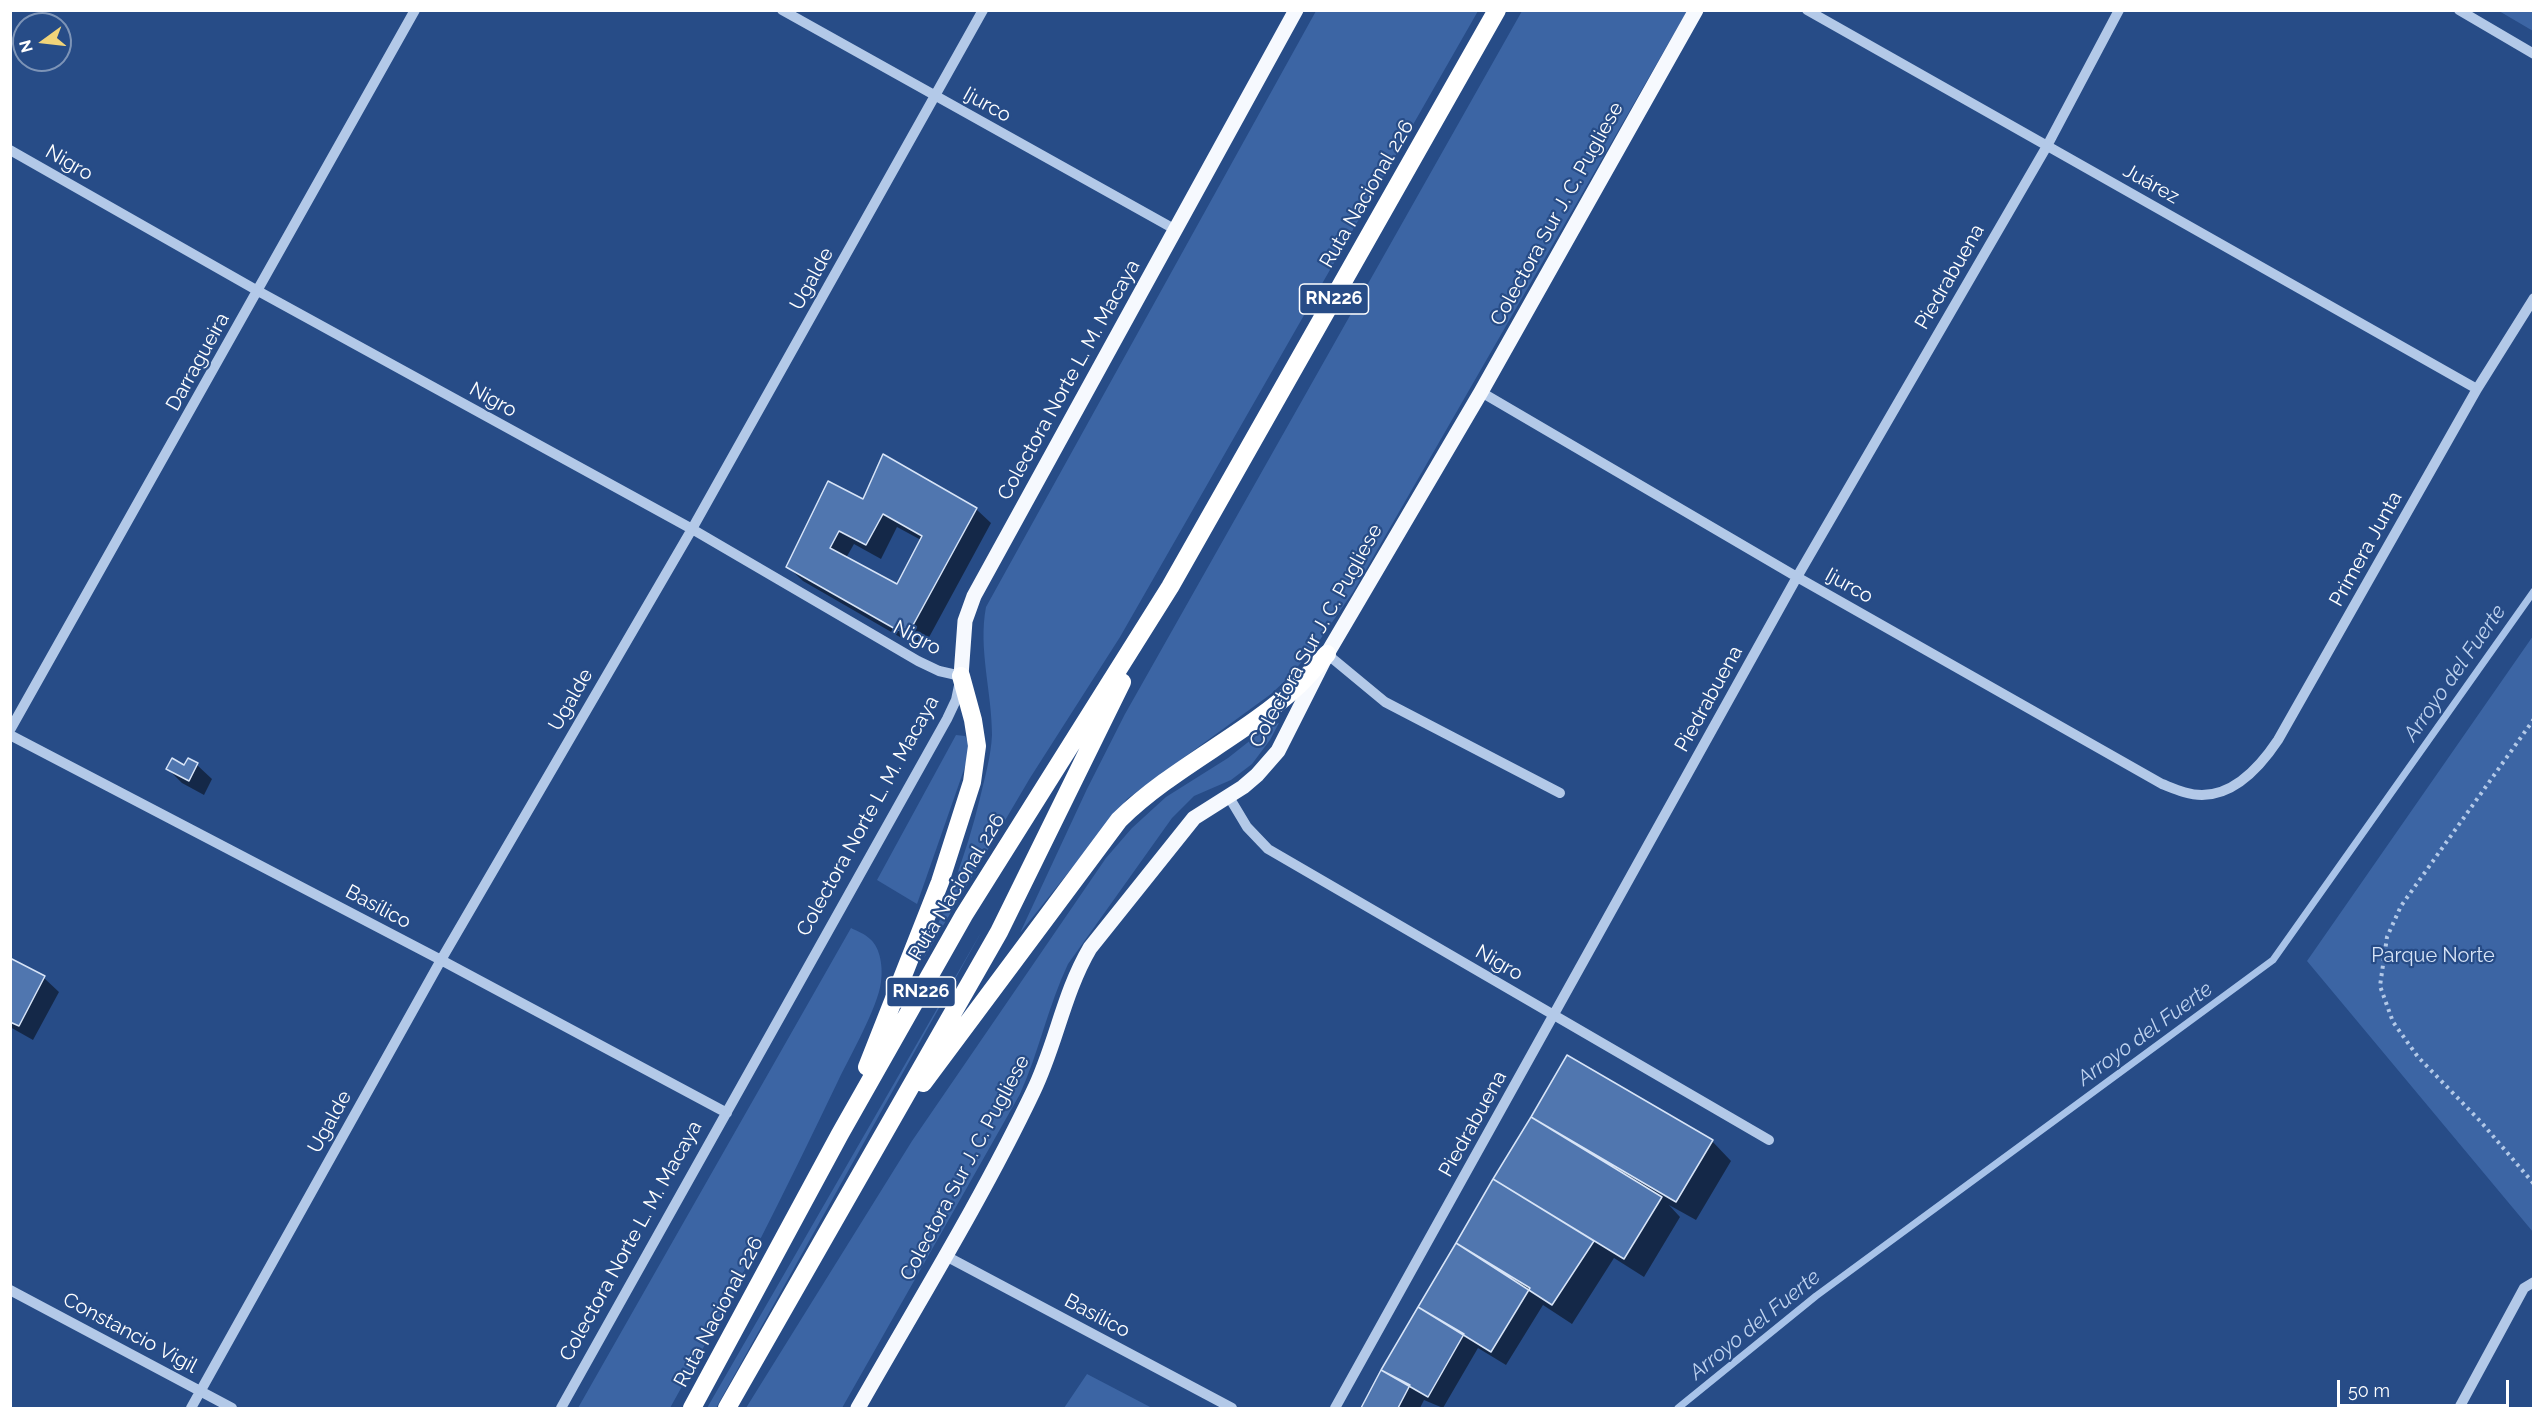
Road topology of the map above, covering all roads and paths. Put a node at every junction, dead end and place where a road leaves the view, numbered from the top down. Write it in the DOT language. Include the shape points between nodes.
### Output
graph roads {
  1 [pos="416,10"];
  2 [pos="782,10"];
  3 [pos="984,10"];
  4 [pos="1296,10"];
  5 [pos="1497,10"];
  6 [pos="1696,10"];
  7 [pos="1807,10"];
  8 [pos="2119,10"];
  9 [pos="2459,10"];
  10 [pos="2534,54"];
  11 [pos="936,97"];
  12 [pos="2047,146"];
  13 [pos="10,150"];
  14 [pos="1176,230"];
  15 [pos="258,291"];
  16 [pos="2534,298"];
  17 [pos="2476,388"];
  18 [pos="1481,392"];
  19 [pos="692,529"];
  20 [pos="1797,577"];
  21 [pos="1170,587"];
  22 [pos="1327,654"];
  23 [pos="961,676"];
  24 [pos="2534,719"];
  25 [pos="10,730"];
  26 [pos="10,735"];
  27 [pos="1560,793"];
  28 [pos="2207,795"];
  29 [pos="1229,797"];
  30 [pos="441,960"];
  31 [pos="1554,1016"];
  32 [pos="727,1113"];
  33 [pos="840,1134"];
  34 [pos="1769,1140"];
  35 [pos="873,1149"];
  36 [pos="2534,1184"];
  37 [pos="944,1255"];
  38 [pos="2534,1282"];
  39 [pos="10,1290"];
  40 [pos="200,1391"];
  41 [pos="191,1408"];
  42 [pos="232,1408"];
  43 [pos="561,1408"];
  44 [pos="693,1408"];
  45 [pos="727,1408"];
  46 [pos="858,1408"];
  47 [pos="1232,1408"];
  48 [pos="1335,1408"];
  49 [pos="2459,1408"];
  1 -- 15 [label="street, Darragueira"];
  2 -- 11 [label="street, Ijurco"];
  3 -- 11 [label="street, Ugalde"];
  4 -- 14 [label="main road, Colectora Norte L. M. Macaya"];
  5 -- 21 [label="highway, Ruta Nacional 226 / RN226"];
  6 -- 18 [label="main road, Colectora Sur J. C. Pugliese"];
  7 -- 12 [label="street, Juárez"];
  8 -- 12 [label="street, Piedrabuena"];
  9 -- 10 [label="street"];
  11 -- 14 [label="street, Ijurco"];
  11 -- 19 [label="street, Ugalde"];
  12 -- 17 [label="street, Juárez"];
  12 -- 20 [label="street, Piedrabuena"];
  13 -- 15 [label="street, Nigro"];
  14 -- 23 [label="main road, Colectora Norte L. M. Macaya" via="974,596 965,621"];
  15 -- 19 [label="street, Nigro"];
  15 -- 25 [label="street, Darragueira"];
  16 -- 17 [label="street, Primera Junta"];
  17 -- 28 [label="street, Primera Junta" via="2278,740 2250,774 2228,789"];
  18 -- 20 [label="street, Ijurco"];
  18 -- 22 [label="main road, Colectora Sur J. C. Pugliese"];
  19 -- 23 [label="street, Nigro" via="918,661"];
  19 -- 30 [label="street, Ugalde"];
  20 -- 28 [label="street, Ijurco" via="2162,784"];
  20 -- 31 [label="street, Piedrabuena"];
  21 -- 33 [label="highway, Ruta Nacional 226 / RN226" via="964,915"];
  21 -- 35 [label="highway, Ruta Nacional 226 / RN226" via="999,932"];
  22 -- 27 [label="street" via="1385,702"];
  22 -- 29 [label="main road, Colectora Sur J. C. Pugliese" via="1278,751 1257,775"];
  22 -- 35 [label="highway" via="1279,701 1152,790 1119,820"];
  23 -- 32 [label="street, Colectora Norte L. M. Macaya" via="947,719"];
  23 -- 33 [label="highway" via="977,746 972,782 927,915"];
  24 -- 36 [label="path" via="2401,906 2387,937 2380,987 2393,1022 2418,1056"];
  26 -- 30 [label="street, Basílico"];
  29 -- 31 [label="street, Nigro" via="1247,827 1268,849"];
  29 -- 37 [label="main road, Colectora Sur J. C. Pugliese" via="1194,818 1181,831 1090,948 1076,972 1034,1090"];
  30 -- 32 [label="street, Basílico"];
  30 -- 40 [label="street, Ugalde"];
  31 -- 34 [label="street, Nigro"];
  31 -- 48 [label="street, Piedrabuena"];
  32 -- 43 [label="street, Colectora Norte L. M. Macaya"];
  33 -- 44 [label="highway, Ruta Nacional 226 / RN226"];
  35 -- 45 [label="highway, Ruta Nacional 226 / RN226"];
  37 -- 46 [label="main road, Colectora Sur J. C. Pugliese"];
  37 -- 47 [label="street, Basílico"];
  38 -- 49 [label="street" via="2524,1288"];
  39 -- 40 [label="street, Constancio Vigil"];
  40 -- 41 [label="street, Ugalde"];
  40 -- 42 [label="street, Constancio Vigil"];
}
